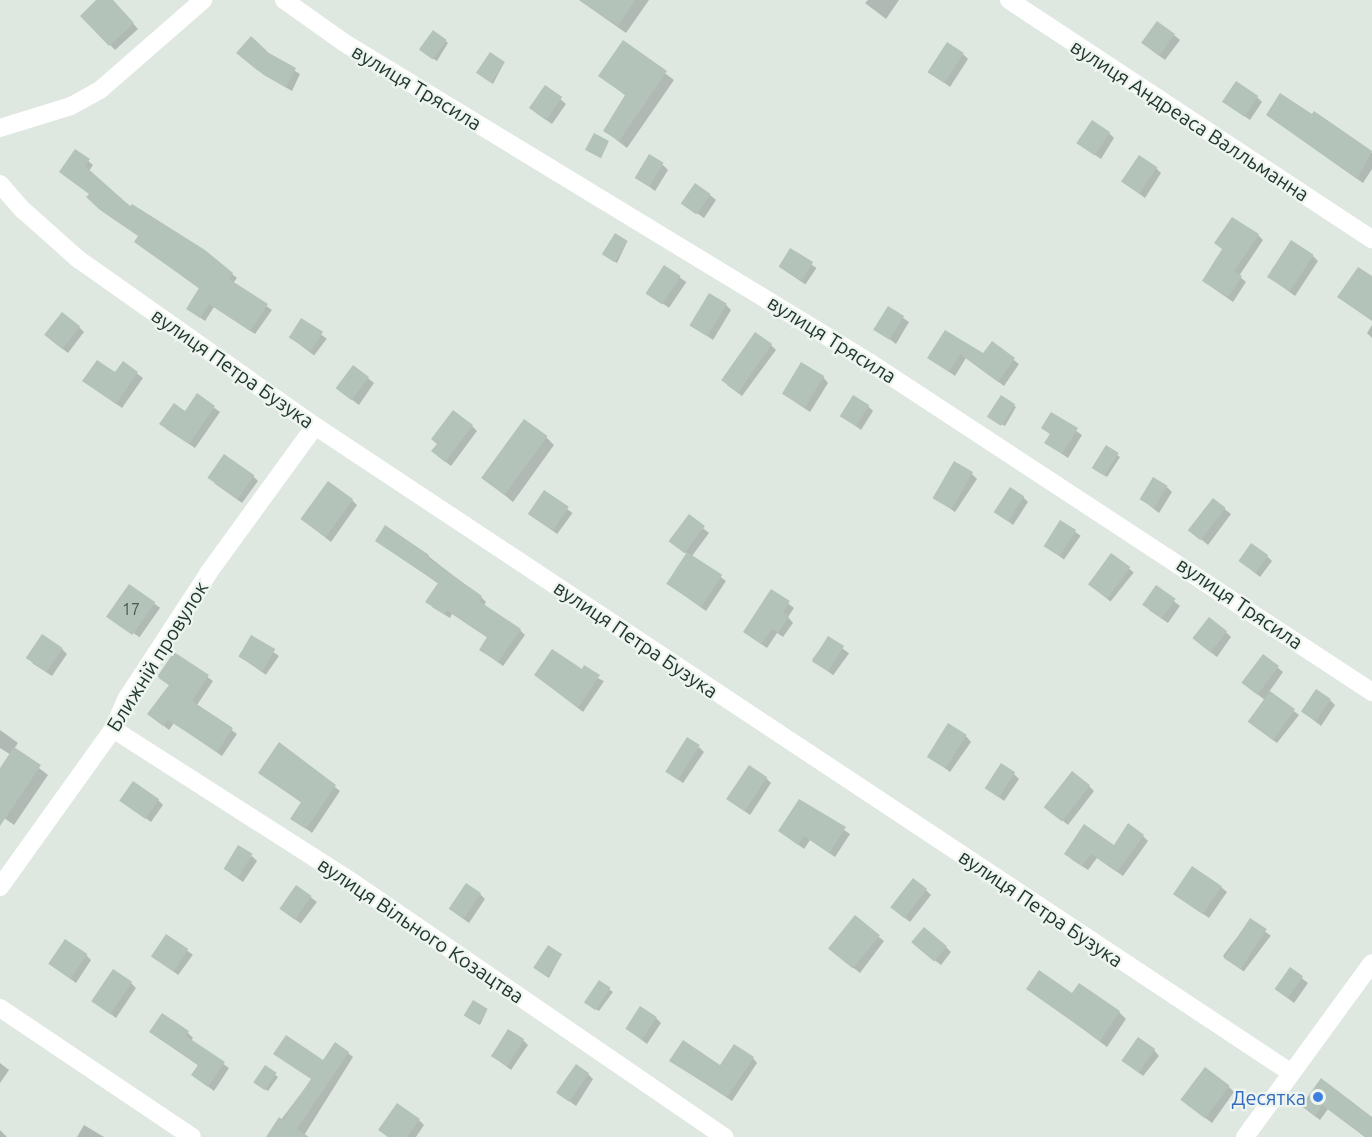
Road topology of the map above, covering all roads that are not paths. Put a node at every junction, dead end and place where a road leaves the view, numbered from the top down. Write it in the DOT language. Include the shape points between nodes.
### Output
graph roads {
  1 [pos="203,0"];
  2 [pos="284,0"];
  3 [pos="1009,0"];
  4 [pos="0,128"];
  5 [pos="0,184"];
  6 [pos="1372,239"];
  7 [pos="315,426"];
  8 [pos="1372,692"];
  9 [pos="112,729"];
  10 [pos="0,887"];
  11 [pos="1372,963"];
  12 [pos="0,1008"];
  13 [pos="1290,1072"];
  14 [pos="1253,1134"];
  15 [pos="192,1137"];
  16 [pos="724,1137"];
  1 -- 4 [label="street" via="100,90 71,106"];
  2 -- 8 [label="street, вулиця Трясила" via="343,42 869,362"];
  3 -- 6 [label="street, вулиця Андреаса Валльманна"];
  5 -- 7 [label="street, вулиця Петра Бузука" via="78,259"];
  7 -- 9 [label="street, Ближній провулок" via="210,572 127,698"];
  7 -- 13 [label="street, вулиця Петра Бузука"];
  9 -- 10 [label="street, Ближній провулок"];
  9 -- 16 [label="street, вулиця Вільного Козацтва" via="355,884"];
  11 -- 13 [label="street"];
  12 -- 15 [label="street"];
  13 -- 14 [label="street"];
}
